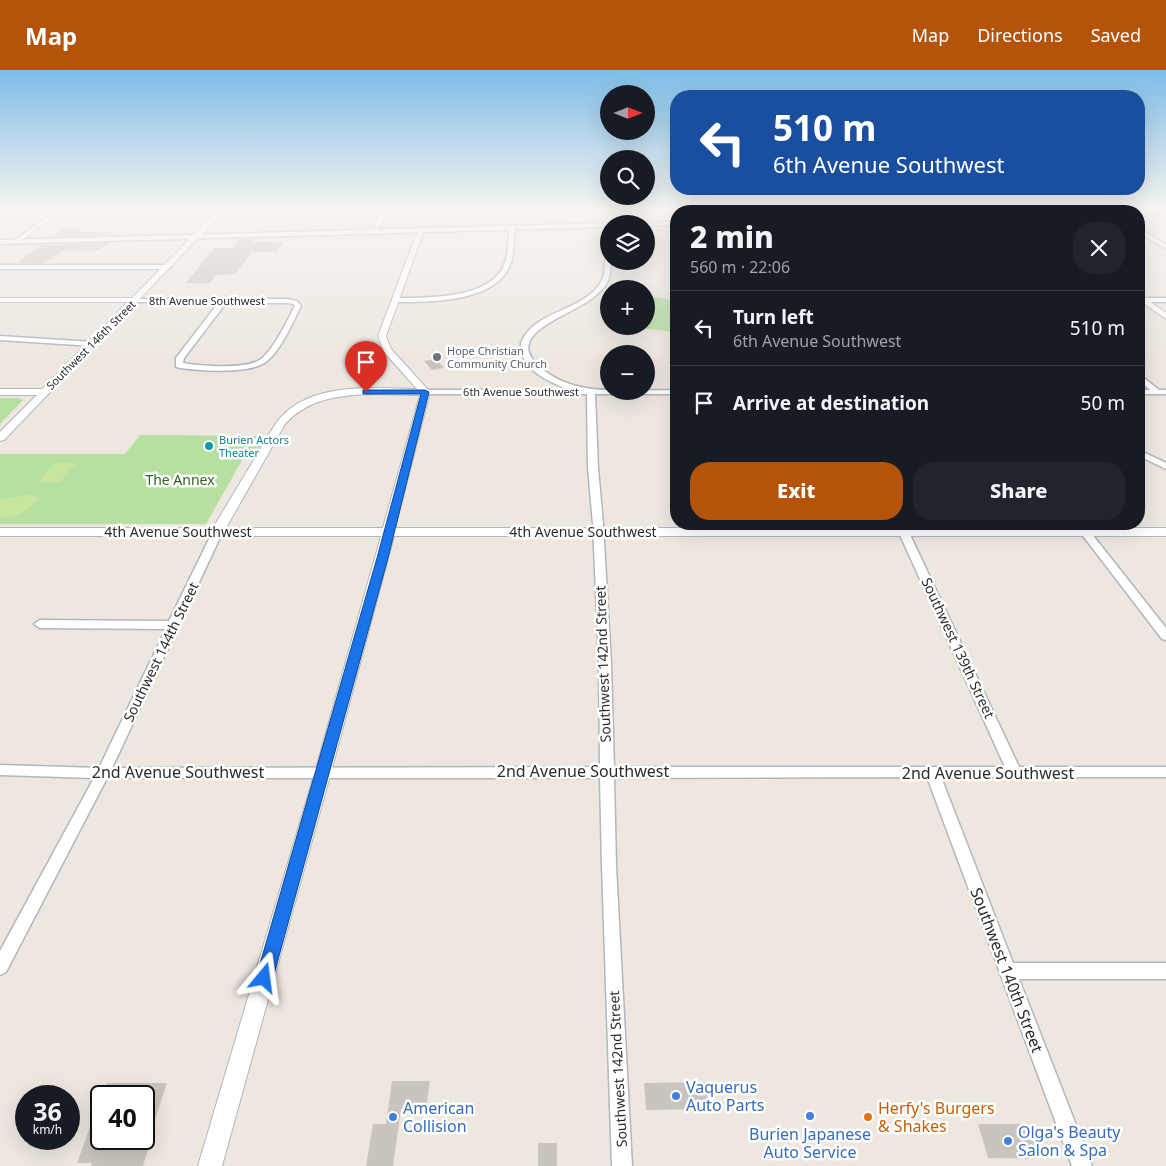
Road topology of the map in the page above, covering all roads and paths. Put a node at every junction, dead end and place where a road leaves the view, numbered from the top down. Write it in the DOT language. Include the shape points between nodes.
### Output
graph roads {
  1 [pos="174,260"];
  2 [pos="409,260"];
  3 [pos="508,260"];
  4 [pos="0,267"];
  5 [pos="168,267"];
  6 [pos="608,270"];
  7 [pos="1145,299"];
  8 [pos="0,300"];
  9 [pos="136,300"];
  10 [pos="394,300"];
  11 [pos="1166,300"];
  12 [pos="224,301"];
  13 [pos="1145,302"];
  14 [pos="1166,317"];
  15 [pos="0,338"];
  16 [pos="93,344"];
  17 [pos="1145,381"];
  18 [pos="0,392"];
  19 [pos="44,392"];
  20 [pos="366,392"];
  21 [pos="425,392"];
  22 [pos="590,392"];
  23 [pos="670,392"];
  24 [pos="1145,392"];
  25 [pos="1157,392"];
  26 [pos="1166,392"];
  27 [pos="0,438"];
  28 [pos="1145,457"];
  29 [pos="1166,466"];
  30 [pos="750,530"];
  31 [pos="903,530"];
  32 [pos="1084,530"];
  33 [pos="1124,530"];
  34 [pos="218,531"];
  35 [pos="0,532"];
  36 [pos="390,532"];
  37 [pos="599,532"];
  38 [pos="1166,532"];
  39 [pos="40,624"];
  40 [pos="174,624"];
  41 [pos="1166,636"];
  42 [pos="0,770"];
  43 [pos="606,771"];
  44 [pos="102,772"];
  45 [pos="323,772"];
  46 [pos="1166,772"];
  47 [pos="932,773"];
  48 [pos="1015,773"];
  49 [pos="0,967"];
  50 [pos="1008,971"];
  51 [pos="1166,971"];
  52 [pos="210,1166"];
  53 [pos="622,1166"];
  54 [pos="1082,1166"];
  1 -- 5 [label="street, Southwest 146th Street"];
  2 -- 10 [label="street"];
  3 -- 10 [label="street" via="505,270 480,289 450,297"];
  4 -- 5 [label="street"];
  5 -- 9 [label="street, Southwest 146th Street"];
  6 -- 22 [label="street" via="598,291 538,328 526,342 527,358 540,370 571,387"];
  7 -- 11 [label="street"];
  8 -- 9 [label="street, 8th Avenue Southwest"];
  9 -- 12 [label="street, 8th Avenue Southwest"];
  9 -- 16 [label="street, Southwest 146th Street"];
  10 -- 21 [label="street" via="382,336 383,343"];
  12 -- 12 [label="street, 8th Avenue Southwest" via="293,302 297,309 268,355 259,363 244,366 179,365 180,358"];
  13 -- 14 [label="street"];
  15 -- 16 [label="street"];
  16 -- 19 [label="street, Southwest 146th Street"];
  17 -- 25 [label="street"];
  18 -- 19 [label="street"];
  19 -- 27 [label="street, Southwest 146th Street"];
  20 -- 21 [label="street, 6th Avenue Southwest"];
  20 -- 34 [label="street, Southwest 144th Street" via="318,399 287,414"];
  21 -- 22 [label="street, 6th Avenue Southwest"];
  21 -- 36 [label="street"];
  22 -- 23 [label="street, 6th Avenue Southwest"];
  22 -- 37 [label="street, Southwest 142nd Street"];
  24 -- 25 [label="street"];
  25 -- 26 [label="street"];
  28 -- 29 [label="street"];
  30 -- 37 [label="street, 4th Avenue Southwest"];
  31 -- 48 [label="street, Southwest 139th Street"];
  32 -- 41 [label="street"];
  33 -- 38 [label="street, 4th Avenue Southwest"];
  34 -- 35 [label="street, 4th Avenue Southwest"];
  34 -- 36 [label="street, 4th Avenue Southwest"];
  34 -- 40 [label="street, Southwest 144th Street"];
  36 -- 37 [label="street, 4th Avenue Southwest"];
  36 -- 45 [label="street"];
  37 -- 43 [label="street, Southwest 142nd Street"];
  39 -- 40 [label="street"];
  40 -- 44 [label="street, Southwest 144th Street"];
  42 -- 44 [label="street, 2nd Avenue Southwest"];
  43 -- 45 [label="street, 2nd Avenue Southwest"];
  43 -- 47 [label="street, 2nd Avenue Southwest"];
  43 -- 53 [label="street, Southwest 142nd Street"];
  44 -- 45 [label="street, 2nd Avenue Southwest"];
  44 -- 49 [label="street, Southwest 144th Street"];
  45 -- 52 [label="street"];
  46 -- 48 [label="street, 2nd Avenue Southwest"];
  47 -- 48 [label="street, 2nd Avenue Southwest"];
  47 -- 50 [label="street, Southwest 140th Street"];
  50 -- 51 [label="street"];
  50 -- 54 [label="street, Southwest 140th Street"];
}
